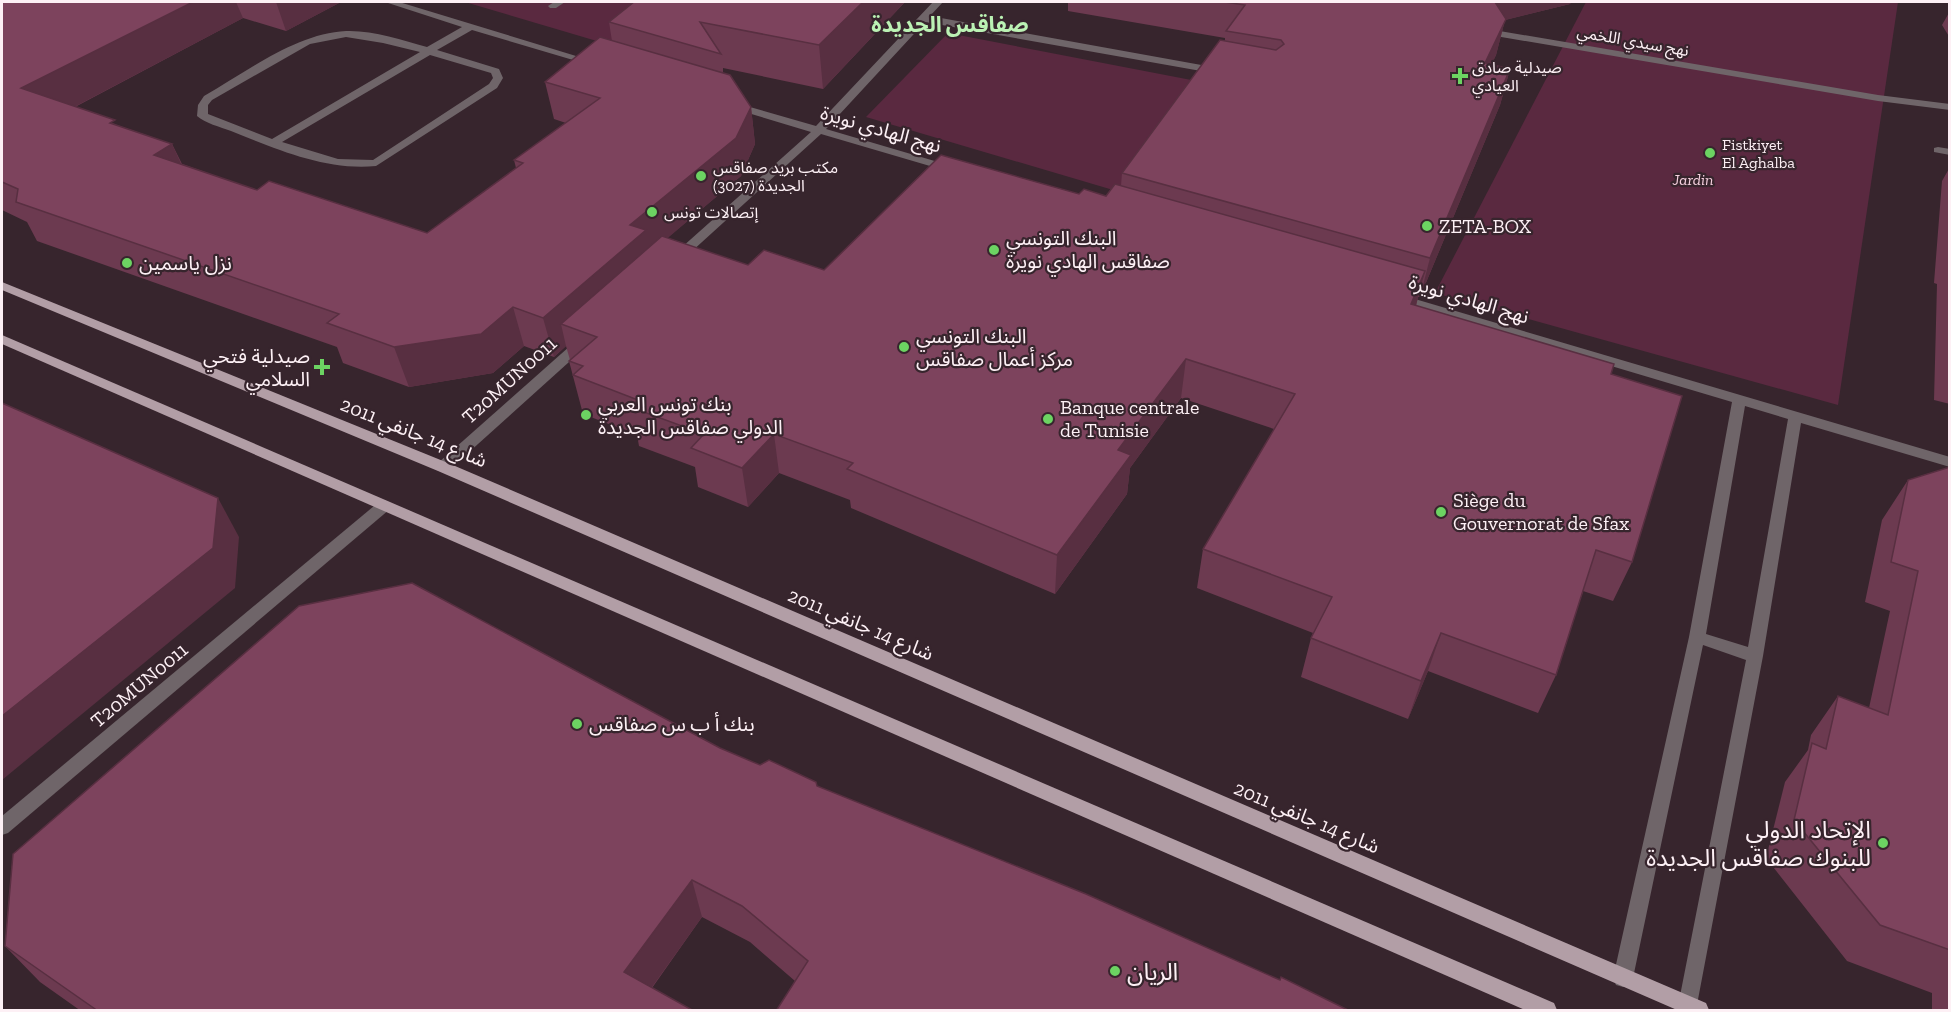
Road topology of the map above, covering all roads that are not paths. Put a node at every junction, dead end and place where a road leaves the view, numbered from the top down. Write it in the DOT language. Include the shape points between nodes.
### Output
graph roads {
  1 [pos="390,2"];
  2 [pos="938,2"];
  3 [pos="922,18"];
  4 [pos="471,26"];
  5 [pos="1470,29"];
  6 [pos="430,52"];
  7 [pos="602,65"];
  8 [pos="1224,72"];
  9 [pos="725,103"];
  10 [pos="1950,107"];
  11 [pos="818,131"];
  12 [pos="273,143"];
  13 [pos="964,173"];
  14 [pos="666,267"];
  15 [pos="2,286"];
  16 [pos="1381,293"];
  17 [pos="595,331"];
  18 [pos="2,339"];
  19 [pos="1739,400"];
  20 [pos="1795,417"];
  21 [pos="1950,462"];
  22 [pos="443,467"];
  23 [pos="386,505"];
  24 [pos="1697,637"];
  25 [pos="1755,656"];
  26 [pos="2,827"];
  27 [pos="1623,978"];
  28 [pos="1694,1008"];
  29 [pos="1547,1011"];
  1 -- 4 [label="street"];
  2 -- 3 [label="street"];
  3 -- 8 [label="street"];
  3 -- 11 [label="street"];
  4 -- 6 [label="street"];
  4 -- 7 [label="street"];
  5 -- 10 [label="street, نهج سيدي اللخمي" via="1878,99"];
  6 -- 12 [label="street"];
  6 -- 12 [label="street" via="495,71 498,78 493,86 364,166"];
  6 -- 12 [label="street" via="363,36 324,37 307,42 218,92 203,105 202,116"];
  9 -- 11 [label="street, نهج الهادي نويرة"];
  11 -- 13 [label="street, نهج الهادي نويرة"];
  11 -- 14 [label="street"];
  15 -- 22 [label="main road, شارع 14 جانفي 2011"];
  16 -- 19 [label="street, نهج الهادي نويرة"];
  17 -- 22 [label="street, T20MUN0011"];
  18 -- 23 [label="main road"];
  19 -- 20 [label="street, نهج الهادي نويرة"];
  19 -- 24 [label="street"];
  20 -- 21 [label="street, نهج الهادي نويرة"];
  20 -- 25 [label="street"];
  22 -- 27 [label="main road, شارع 14 جانفي 2011"];
  23 -- 26 [label="street, T20MUN0011"];
  23 -- 29 [label="main road"];
  24 -- 25 [label="street"];
  24 -- 27 [label="street"];
  25 -- 28 [label="street"];
  27 -- 28 [label="main road, شارع 14 جانفي 2011"];
}
